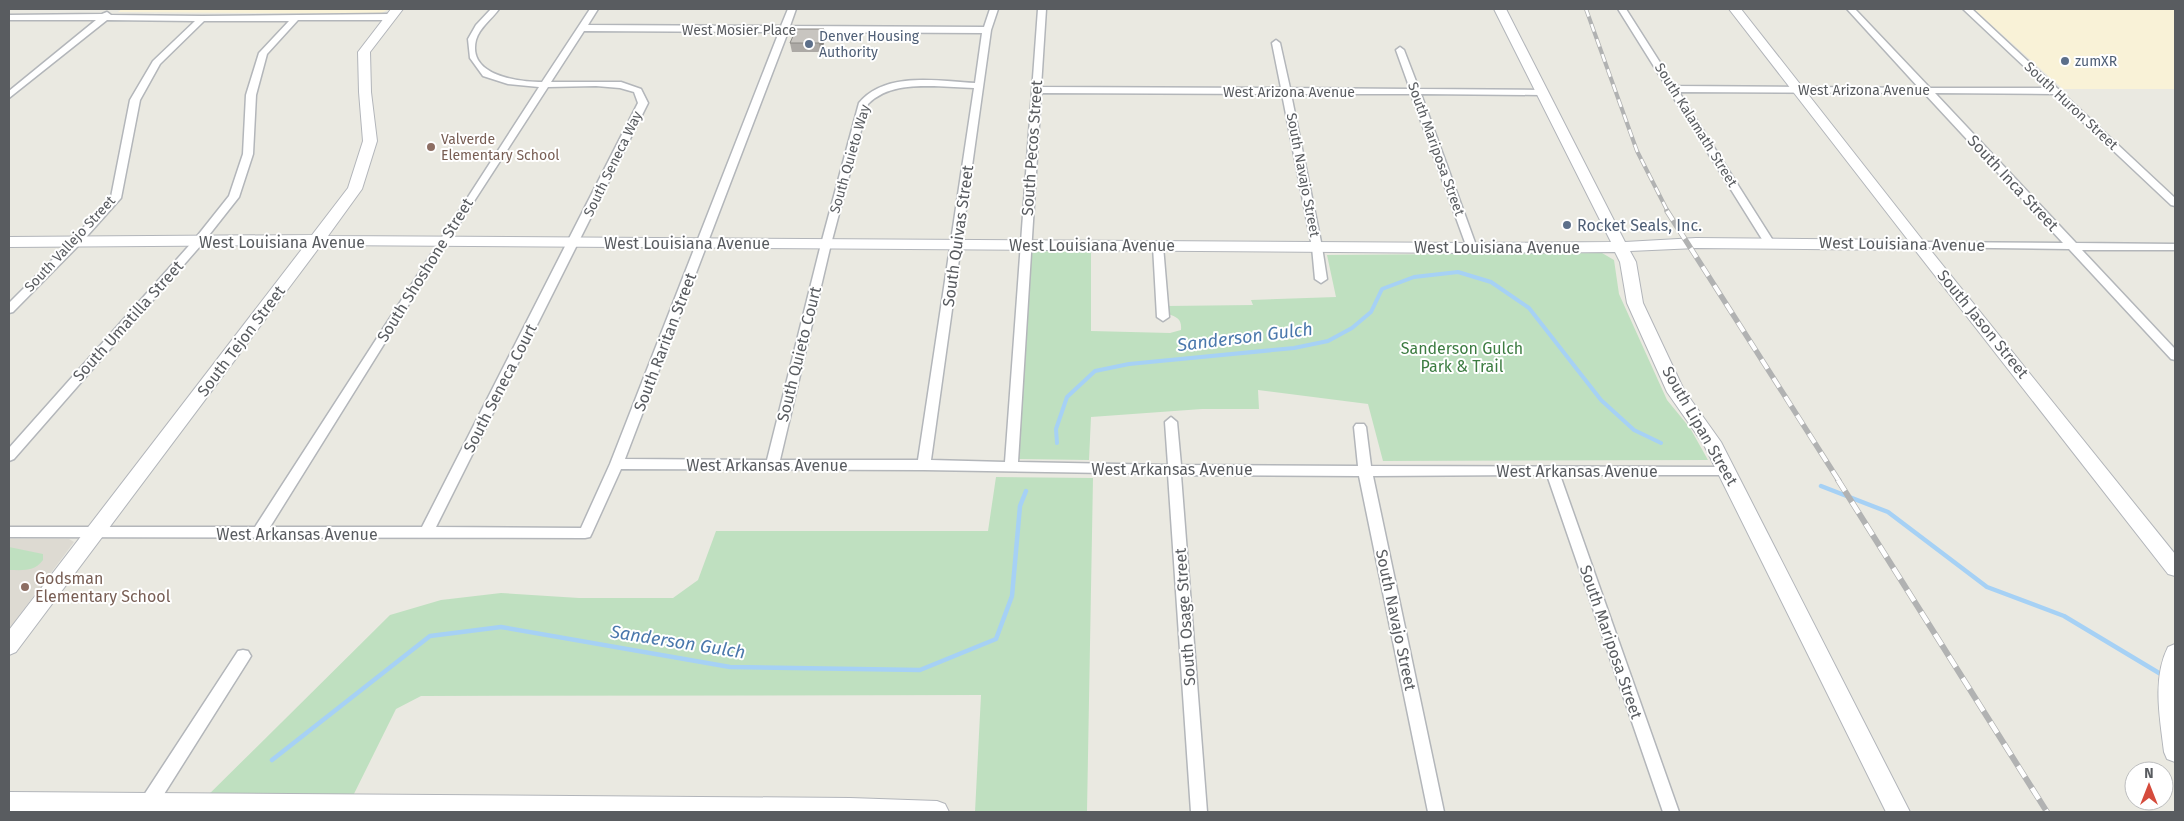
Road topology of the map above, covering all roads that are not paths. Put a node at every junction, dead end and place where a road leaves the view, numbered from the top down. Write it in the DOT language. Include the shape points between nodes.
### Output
graph roads {
  1 [pos="115,9"];
  2 [pos="494,9"];
  3 [pos="594,9"];
  4 [pos="792,9"];
  5 [pos="994,9"];
  6 [pos="1042,9"];
  7 [pos="1500,9"];
  8 [pos="1622,9"];
  9 [pos="1736,9"];
  10 [pos="1851,9"];
  11 [pos="1967,9"];
  12 [pos="393,13"];
  13 [pos="106,17"];
  14 [pos="9,18"];
  15 [pos="296,18"];
  16 [pos="202,19"];
  17 [pos="582,28"];
  18 [pos="783,30"];
  19 [pos="987,30"];
  20 [pos="1276,43"];
  21 [pos="1400,50"];
  22 [pos="544,84"];
  23 [pos="979,86"];
  24 [pos="1673,89"];
  25 [pos="1037,90"];
  26 [pos="1800,90"];
  27 [pos="1927,90"];
  28 [pos="2055,91"];
  29 [pos="1286,92"];
  30 [pos="1415,92"];
  31 [pos="1541,92"];
  32 [pos="9,95"];
  33 [pos="2175,203"];
  34 [pos="317,240"];
  35 [pos="9,242"];
  36 [pos="76,242"];
  37 [pos="198,242"];
  38 [pos="574,242"];
  39 [pos="1769,242"];
  40 [pos="442,243"];
  41 [pos="703,243"];
  42 [pos="826,244"];
  43 [pos="956,245"];
  44 [pos="1026,245"];
  45 [pos="1919,245"];
  46 [pos="1158,246"];
  47 [pos="1620,246"];
  48 [pos="2071,246"];
  49 [pos="1317,247"];
  50 [pos="2175,247"];
  51 [pos="1472,248"];
  52 [pos="1321,278"];
  53 [pos="9,309"];
  54 [pos="1163,317"];
  55 [pos="2175,356"];
  56 [pos="1171,422"];
  57 [pos="1360,427"];
  58 [pos="9,456"];
  59 [pos="617,464"];
  60 [pos="772,465"];
  61 [pos="924,465"];
  62 [pos="1010,468"];
  63 [pos="1174,469"];
  64 [pos="1727,470"];
  65 [pos="1365,471"];
  66 [pos="1552,471"];
  67 [pos="9,532"];
  68 [pos="96,533"];
  69 [pos="259,533"];
  70 [pos="585,533"];
  71 [pos="426,534"];
  72 [pos="2175,568"];
  73 [pos="9,646"];
  74 [pos="2175,653"];
  75 [pos="243,656"];
  76 [pos="2175,752"];
  77 [pos="9,803"];
  78 [pos="148,804"];
  79 [pos="475,810"];
  80 [pos="662,810"];
  81 [pos="850,810"];
  82 [pos="937,812"];
  83 [pos="1200,812"];
  84 [pos="1436,812"];
  85 [pos="1671,812"];
  86 [pos="1898,812"];
  1 -- 13 [label="street"];
  2 -- 22 [label="street" via="472,38 477,65 496,80"];
  3 -- 17 [label="street, South Shoshone Street"];
  4 -- 18 [label="street, South Raritan Street"];
  5 -- 19 [label="street, South Quivas Street"];
  6 -- 25 [label="street, South Pecos Street"];
  7 -- 31 [label="street, South Lipan Street"];
  8 -- 24 [label="street, South Kalamath Street"];
  9 -- 26 [label="street, South Jason Street"];
  10 -- 27 [label="street, South Inca Street"];
  11 -- 28 [label="street, South Huron Street"];
  12 -- 15 [label="street"];
  12 -- 34 [label="street, South Tejon Street" via="364,52 370,141 355,189"];
  13 -- 14 [label="street"];
  13 -- 16 [label="street"];
  13 -- 32 [label="street"];
  15 -- 16 [label="street"];
  15 -- 37 [label="street, South Umatilla Street" via="263,53 251,94 248,154 234,197"];
  16 -- 36 [label="street, South Vallejo Street" via="156,63 147,78 135,100 116,198"];
  17 -- 18 [label="street, West Mosier Place"];
  17 -- 22 [label="street, South Shoshone Street"];
  18 -- 19 [label="street, West Mosier Place"];
  18 -- 41 [label="street, South Raritan Street"];
  19 -- 23 [label="street, South Quivas Street"];
  20 -- 29 [label="street, South Navajo Street"];
  21 -- 30 [label="street, South Mariposa Street"];
  22 -- 38 [label="street, South Seneca Way" via="622,85 639,90 644,97"];
  22 -- 40 [label="street, South Shoshone Street"];
  23 -- 42 [label="street, South Quieto Way" via="898,85 883,88 867,98"];
  23 -- 43 [label="street, South Quivas Street"];
  24 -- 26 [label="street, West Arizona Avenue"];
  24 -- 39 [label="street, South Kalamath Street"];
  25 -- 29 [label="street, West Arizona Avenue"];
  25 -- 44 [label="street, South Pecos Street"];
  26 -- 27 [label="street, West Arizona Avenue"];
  26 -- 45 [label="street, South Jason Street"];
  27 -- 28 [label="street, West Arizona Avenue"];
  27 -- 48 [label="street, South Inca Street"];
  28 -- 33 [label="street, South Huron Street"];
  29 -- 30 [label="street, West Arizona Avenue"];
  29 -- 49 [label="street, South Navajo Street"];
  30 -- 31 [label="street, West Arizona Avenue"];
  30 -- 51 [label="street, South Mariposa Street"];
  31 -- 47 [label="street, South Lipan Street"];
  34 -- 37 [label="street, West Louisiana Avenue"];
  34 -- 40 [label="street, West Louisiana Avenue"];
  34 -- 68 [label="street, South Tejon Street"];
  35 -- 36 [label="street, West Louisiana Avenue"];
  36 -- 37 [label="street, West Louisiana Avenue"];
  36 -- 53 [label="street, South Vallejo Street"];
  37 -- 58 [label="street, South Umatilla Street"];
  38 -- 40 [label="street, West Louisiana Avenue"];
  38 -- 41 [label="street, West Louisiana Avenue"];
  38 -- 71 [label="street, South Seneca Court"];
  39 -- 45 [label="street, West Louisiana Avenue"];
  39 -- 47 [label="street, West Louisiana Avenue"];
  40 -- 69 [label="street, South Shoshone Street"];
  41 -- 42 [label="street, West Louisiana Avenue"];
  41 -- 59 [label="street, South Raritan Street"];
  42 -- 43 [label="street, West Louisiana Avenue"];
  42 -- 60 [label="street, South Quieto Court"];
  43 -- 44 [label="street, West Louisiana Avenue"];
  43 -- 61 [label="street, South Quivas Street"];
  44 -- 46 [label="street, West Louisiana Avenue"];
  44 -- 62 [label="street, South Pecos Street"];
  45 -- 48 [label="street, West Louisiana Avenue"];
  45 -- 72 [label="street, South Jason Street"];
  46 -- 49 [label="street, West Louisiana Avenue"];
  46 -- 54 [label="street"];
  47 -- 51 [label="street, West Louisiana Avenue"];
  47 -- 64 [label="street, South Lipan Street" via="1628,262 1635,303 1676,392 1712,442"];
  48 -- 50 [label="street, West Louisiana Avenue"];
  48 -- 55 [label="street, South Inca Street"];
  49 -- 51 [label="street, West Louisiana Avenue"];
  49 -- 52 [label="street, South Navajo Street"];
  56 -- 63 [label="street, South Osage Street"];
  57 -- 65 [label="street, South Navajo Street"];
  59 -- 60 [label="street, West Arkansas Avenue"];
  59 -- 70 [label="street, South Raritan Street"];
  60 -- 61 [label="street, West Arkansas Avenue"];
  61 -- 62 [label="street, West Arkansas Avenue"];
  62 -- 63 [label="street, West Arkansas Avenue"];
  63 -- 65 [label="street, West Arkansas Avenue"];
  63 -- 83 [label="street, South Osage Street"];
  64 -- 66 [label="street, West Arkansas Avenue"];
  64 -- 86 [label="street, South Lipan Street"];
  65 -- 66 [label="street, West Arkansas Avenue"];
  65 -- 84 [label="street, South Navajo Street"];
  66 -- 85 [label="street, South Mariposa Street"];
  67 -- 68 [label="street, West Arkansas Avenue"];
  68 -- 69 [label="street, West Arkansas Avenue"];
  68 -- 73 [label="street, South Tejon Street"];
  69 -- 71 [label="street, West Arkansas Avenue"];
  70 -- 71 [label="street, West Arkansas Avenue"];
  74 -- 76 [label="street" via="2171,664 2170,715"];
  75 -- 78 [label="street"];
  77 -- 78 [label="street"];
  78 -- 79 [label="street"];
  79 -- 80 [label="street"];
  80 -- 81 [label="street"];
  81 -- 82 [label="street"];
}
